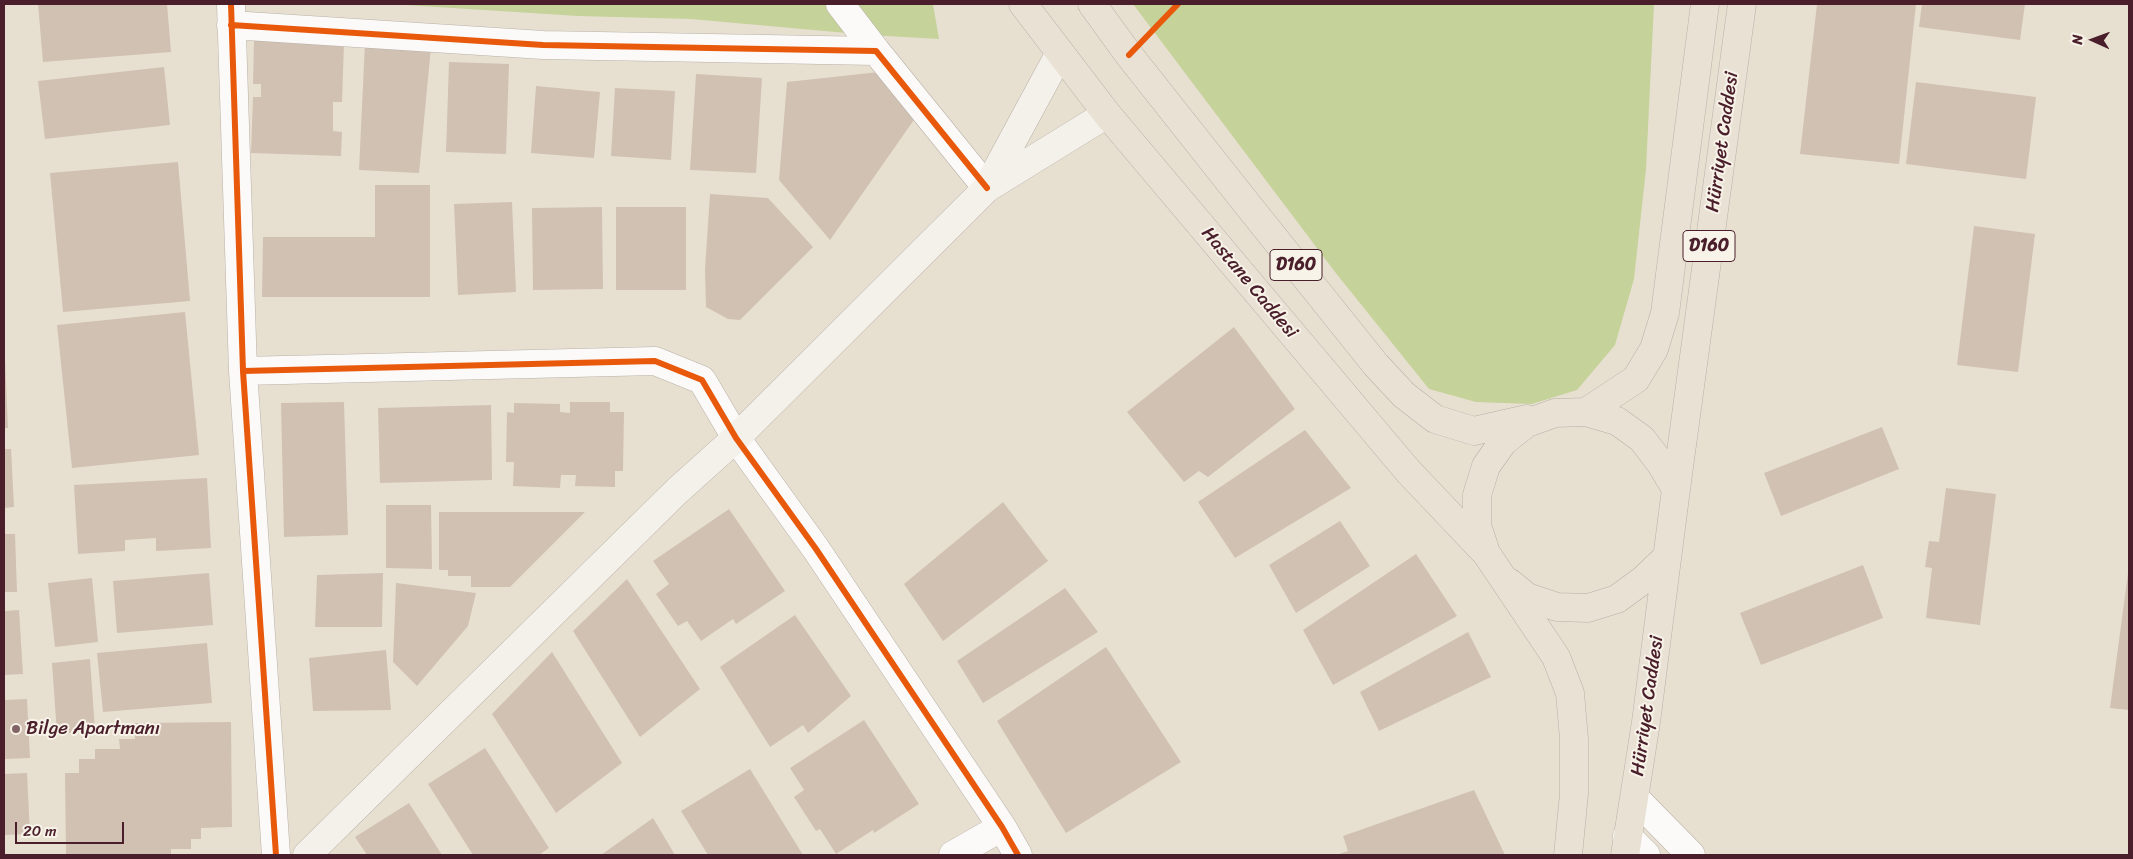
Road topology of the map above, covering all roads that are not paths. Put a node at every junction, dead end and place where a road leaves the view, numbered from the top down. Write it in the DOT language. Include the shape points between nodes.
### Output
graph roads {
  1 [pos="840,4"];
  2 [pos="1022,4"];
  3 [pos="1092,4"];
  4 [pos="1705,4"];
  5 [pos="1742,4"];
  6 [pos="231,14"];
  7 [pos="876,51"];
  8 [pos="1060,53"];
  9 [pos="1107,114"];
  10 [pos="988,188"];
  11 [pos="244,371"];
  12 [pos="1586,412"];
  13 [pos="1555,413"];
  14 [pos="736,438"];
  15 [pos="1676,489"];
  16 [pos="1486,553"];
  17 [pos="1667,557"];
  18 [pos="1502,578"];
  19 [pos="1635,798"];
  20 [pos="1002,827"];
  21 [pos="1626,845"];
  22 [pos="276,855"];
  23 [pos="307,855"];
  24 [pos="953,855"];
  25 [pos="1018,855"];
  26 [pos="1568,855"];
  27 [pos="1646,855"];
  28 [pos="1691,855"];
  1 -- 7 [label="street"];
  2 -- 8 [label="main road, Hastane Caddesi / D160"];
  3 -- 13 [label="main road, D160" via="1257,217 1404,395 1434,419 1474,431"];
  4 -- 12 [label="main road, Hürriyet Caddesi / D160" via="1666,313 1654,349 1636,379"];
  5 -- 15 [label="main road, Hürriyet Caddesi / D160"];
  6 -- 7 [label="street" via="543,45"];
  6 -- 11 [label="street"];
  7 -- 10 [label="street"];
  8 -- 9 [label="main road, Hastane Caddesi / D160"];
  8 -- 10 [label="main road"];
  9 -- 10 [label="main road"];
  9 -- 16 [label="main road, Hastane Caddesi / D160" via="1408,471"];
  10 -- 14 [label="main road"];
  11 -- 14 [label="street" via="654,361 702,380"];
  11 -- 22 [label="street"];
  12 -- 13 [label="main road, D160"];
  12 -- 15 [label="main road, D160" via="1617,421 1642,439"];
  13 -- 16 [label="main road, D160" via="1527,423 1503,442 1486,466 1477,495 1477,525"];
  14 -- 20 [label="street" via="816,549"];
  14 -- 23 [label="main road" via="677,491"];
  15 -- 17 [label="main road, Hürriyet Caddesi / D160"];
  16 -- 18 [label="main road, D160"];
  17 -- 18 [label="main road, D160" via="1643,580 1617,598 1588,608 1557,607 1527,597"];
  17 -- 19 [label="main road, Hürriyet Caddesi"];
  18 -- 26 [label="main road" via="1556,657 1570,694 1574,794"];
  19 -- 21 [label="main road, Hürriyet Caddesi"];
  19 -- 28 [label="street"];
  20 -- 24 [label="street"];
  20 -- 25 [label="street"];
  21 -- 27 [label="street"];
}
